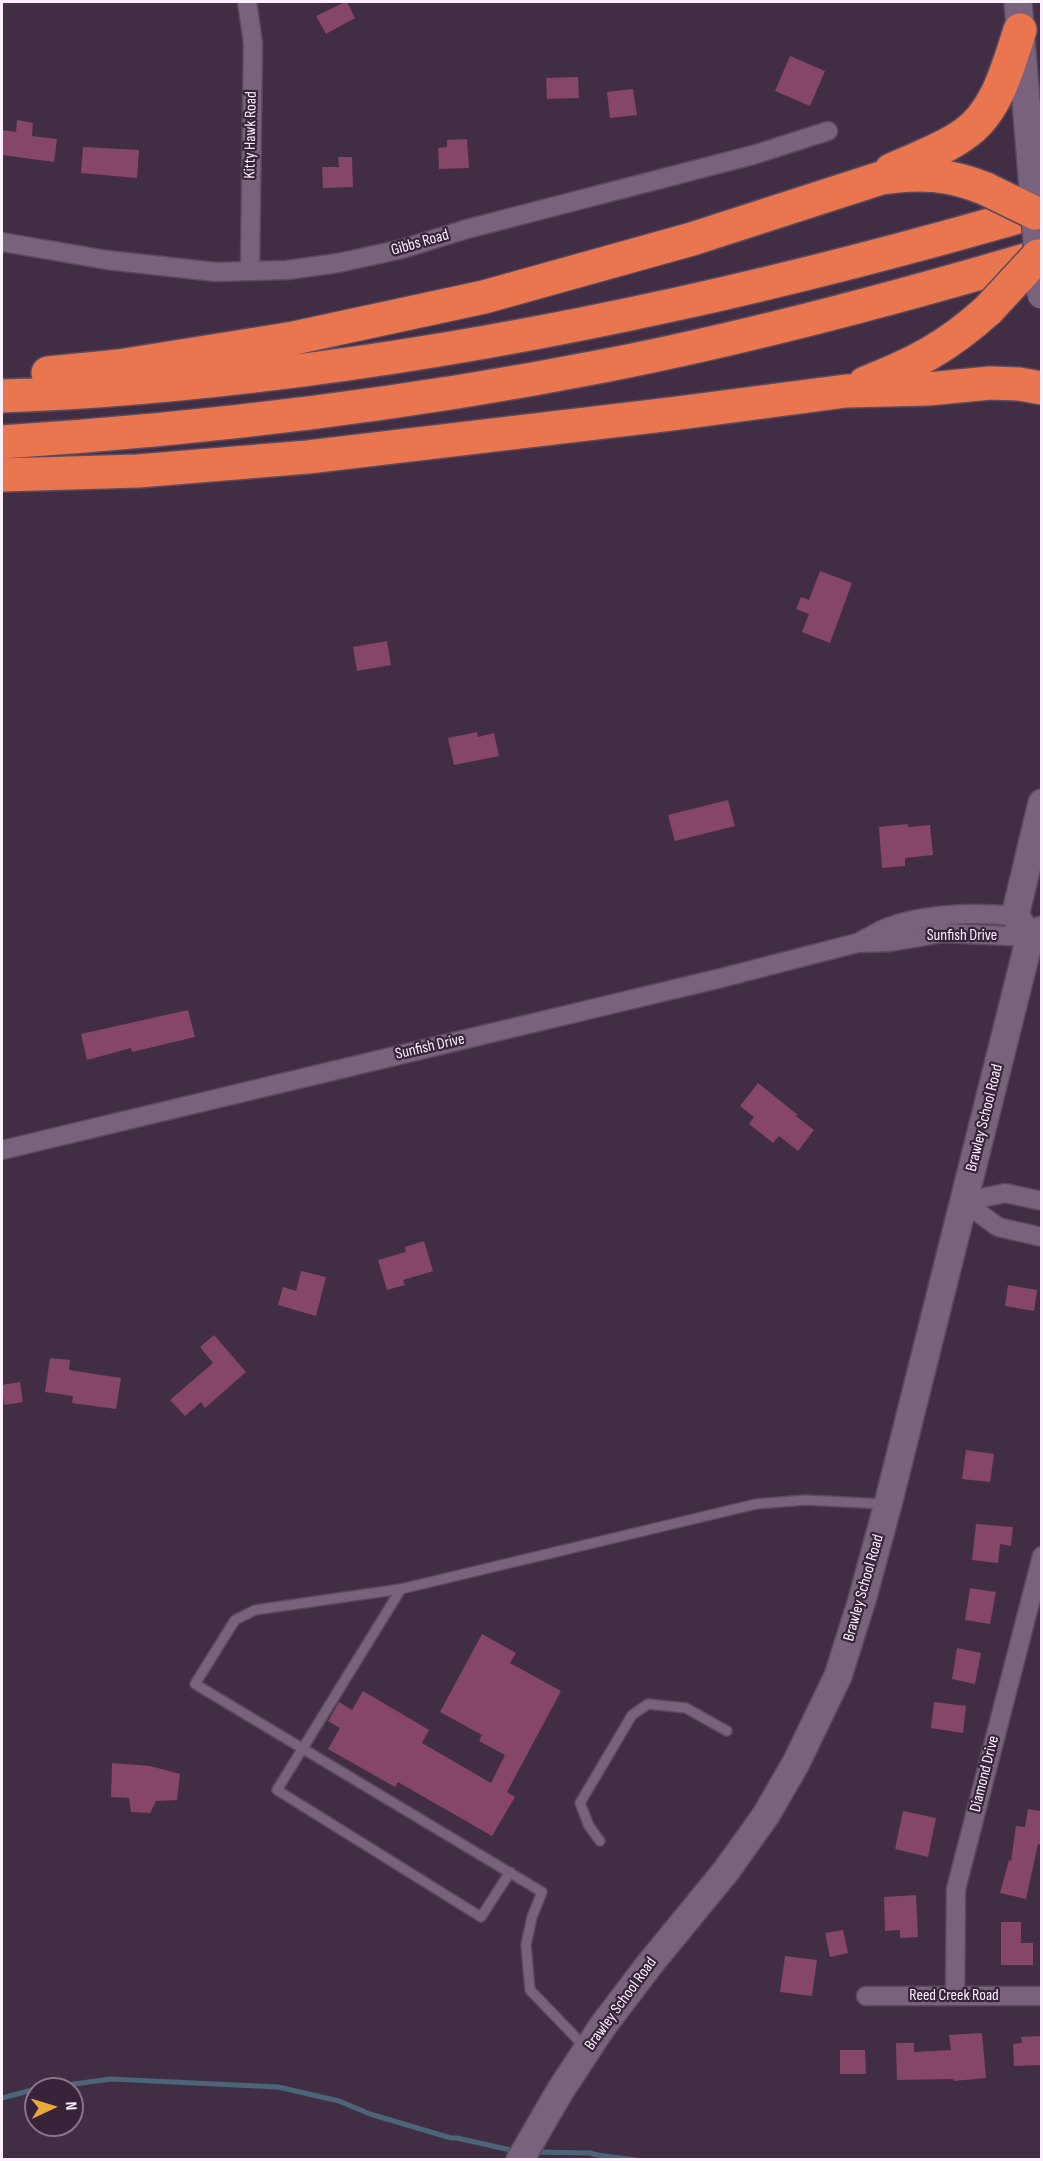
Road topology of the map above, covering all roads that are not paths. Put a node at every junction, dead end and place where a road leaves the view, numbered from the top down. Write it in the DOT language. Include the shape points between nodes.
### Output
graph roads {
  1 [pos="247,2"];
  2 [pos="1019,16"];
  3 [pos="828,131"];
  4 [pos="861,184"];
  5 [pos="1039,213"];
  6 [pos="2,242"];
  7 [pos="1040,254"];
  8 [pos="250,270"];
  9 [pos="1041,295"];
  10 [pos="2,378"];
  11 [pos="1041,388"];
  12 [pos="846,391"];
  13 [pos="2,396"];
  14 [pos="2,442"];
  15 [pos="2,475"];
  16 [pos="1041,803"];
  17 [pos="1029,928"];
  18 [pos="857,943"];
  19 [pos="2,1150"];
  20 [pos="1041,1201"];
  21 [pos="964,1202"];
  22 [pos="1041,1237"];
  23 [pos="888,1504"];
  24 [pos="1041,1556"];
  25 [pos="401,1589"];
  26 [pos="727,1731"];
  27 [pos="303,1748"];
  28 [pos="600,1841"];
  29 [pos="510,1872"];
  30 [pos="955,1995"];
  31 [pos="866,1996"];
  32 [pos="1041,1996"];
  33 [pos="587,2049"];
  34 [pos="520,2160"];
  1 -- 8 [label="street, Kitty Hawk Road" via="253,44"];
  2 -- 4 [label="highway" via="1001,85 973,128 954,141"];
  2 -- 5 [label="main road, bridge" via="1032,175"];
  3 -- 8 [label="street, Gibbs Road" via="753,155 402,249 338,263"];
  4 -- 5 [label="highway, bridge" via="901,175 938,174 986,189"];
  4 -- 10 [label="highway" via="603,265 386,320 119,366"];
  5 -- 7 [label="main road, bridge"];
  5 -- 13 [label="highway" via="769,284 507,339 242,378"];
  6 -- 8 [label="street, Gibbs Road" via="194,270"];
  7 -- 9 [label="main road, bridge"];
  7 -- 12 [label="highway, bridge" via="956,338 918,361"];
  7 -- 14 [label="highway" via="779,327 515,382 247,421"];
  11 -- 12 [label="highway" via="990,383"];
  12 -- 15 [label="highway" via="308,457 138,471"];
  16 -- 17 [label="main road, Brawley School Road"];
  17 -- 18 [label="street, Sunfish Drive"];
  17 -- 18 [label="street, Sunfish Drive" via="972,913 887,928"];
  17 -- 21 [label="main road, Brawley School Road"];
  18 -- 19 [label="street, Sunfish Drive"];
  20 -- 21 [label="street" via="1005,1193"];
  21 -- 22 [label="street" via="998,1227"];
  21 -- 23 [label="main road, Brawley School Road"];
  23 -- 25 [label="lane" via="806,1500 756,1504"];
  23 -- 33 [label="main road, Brawley School Road" via="838,1676 796,1763 739,1852"];
  24 -- 30 [label="street, Diamond Drive" via="956,1889"];
  25 -- 27 [label="lane"];
  25 -- 27 [label="lane" via="255,1610 235,1620 195,1684"];
  26 -- 28 [label="lane" via="686,1708 648,1704 632,1715 580,1803"];
  27 -- 29 [label="lane"];
  27 -- 29 [label="lane" via="278,1790 481,1917"];
  29 -- 33 [label="lane" via="543,1892 526,1945 530,1990"];
  30 -- 31 [label="street, Reed Creek Road"];
  30 -- 32 [label="street, Reed Creek Road"];
  33 -- 34 [label="main road, Brawley School Road"];
}
